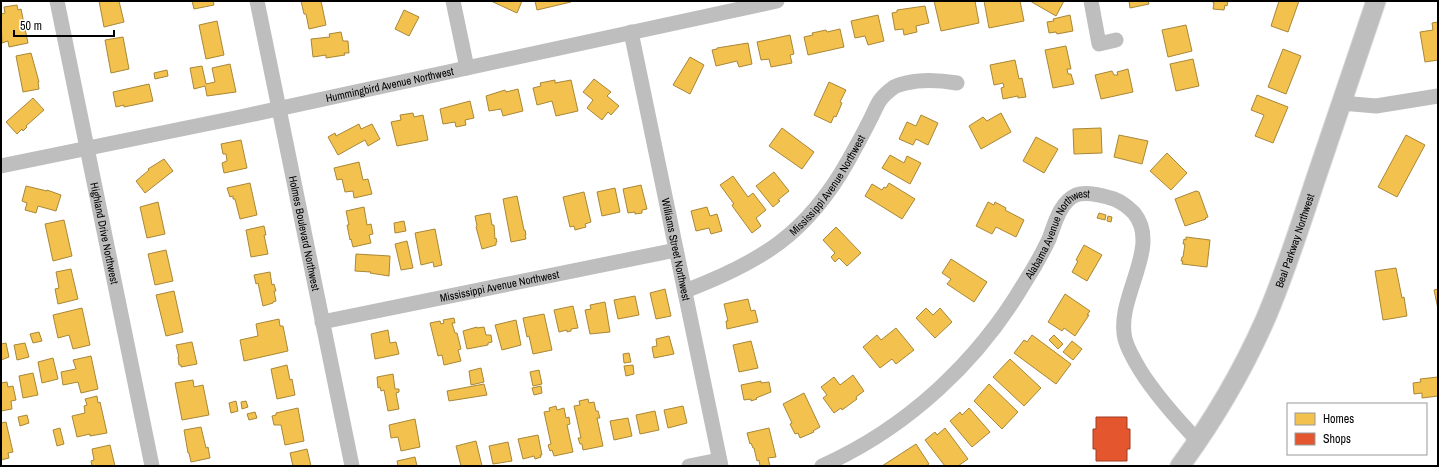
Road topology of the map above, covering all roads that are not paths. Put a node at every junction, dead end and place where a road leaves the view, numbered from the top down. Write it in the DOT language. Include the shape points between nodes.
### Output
graph roads {
  1 [pos="57,1"];
  2 [pos="257,1"];
  3 [pos="453,1"];
  4 [pos="777,1"];
  5 [pos="1091,1"];
  6 [pos="1376,1"];
  7 [pos="631,32"];
  8 [pos="1116,40"];
  9 [pos="467,68"];
  10 [pos="957,83"];
  11 [pos="1438,96"];
  12 [pos="1341,103"];
  13 [pos="279,108"];
  14 [pos="87,149"];
  15 [pos="1,166"];
  16 [pos="676,250"];
  17 [pos="685,291"];
  18 [pos="322,322"];
  19 [pos="1198,442"];
  20 [pos="720,463"];
  21 [pos="152,466"];
  22 [pos="352,466"];
  23 [pos="689,466"];
  24 [pos="822,466"];
  25 [pos="1181,466"];
  1 -- 14 [label="street, Highland Drive Northwest"];
  2 -- 13 [label="street, Holmes Boulevard Northwest"];
  3 -- 9 [label="street"];
  4 -- 7 [label="street, Hummingbird Avenue Northwest"];
  5 -- 8 [label="street" via="1100,44"];
  6 -- 12 [label="main road, Beal Parkway Northwest"];
  7 -- 9 [label="street, Hummingbird Avenue Northwest"];
  7 -- 16 [label="street, Williams Street Northwest"];
  9 -- 13 [label="street, Hummingbird Avenue Northwest"];
  10 -- 17 [label="street, Mississippi Avenue Northwest" via="935,80 896,86 880,100 837,180 803,223 746,265"];
  11 -- 12 [label="street" via="1376,106"];
  12 -- 19 [label="main road, Beal Parkway Northwest" via="1265,320 1243,367"];
  13 -- 14 [label="street, Hummingbird Avenue Northwest"];
  13 -- 18 [label="street, Holmes Boulevard Northwest"];
  14 -- 15 [label="street, Hummingbird Avenue Northwest"];
  14 -- 21 [label="street, Highland Drive Northwest"];
  16 -- 17 [label="street, Williams Street Northwest"];
  16 -- 18 [label="street, Mississippi Avenue Northwest"];
  17 -- 20 [label="street, Williams Street Northwest"];
  18 -- 22 [label="street, Holmes Boulevard Northwest"];
  19 -- 24 [label="street, Alabama Avenue Northwest" via="1147,381 1130,352 1125,337 1123,317 1144,245 1141,224 1121,202 1086,193 1067,200 1044,251 1012,304 993,331 960,368 918,408 854,450"];
  19 -- 25 [label="main road, Beal Parkway Northwest"];
  20 -- 23 [label="street"];
}
